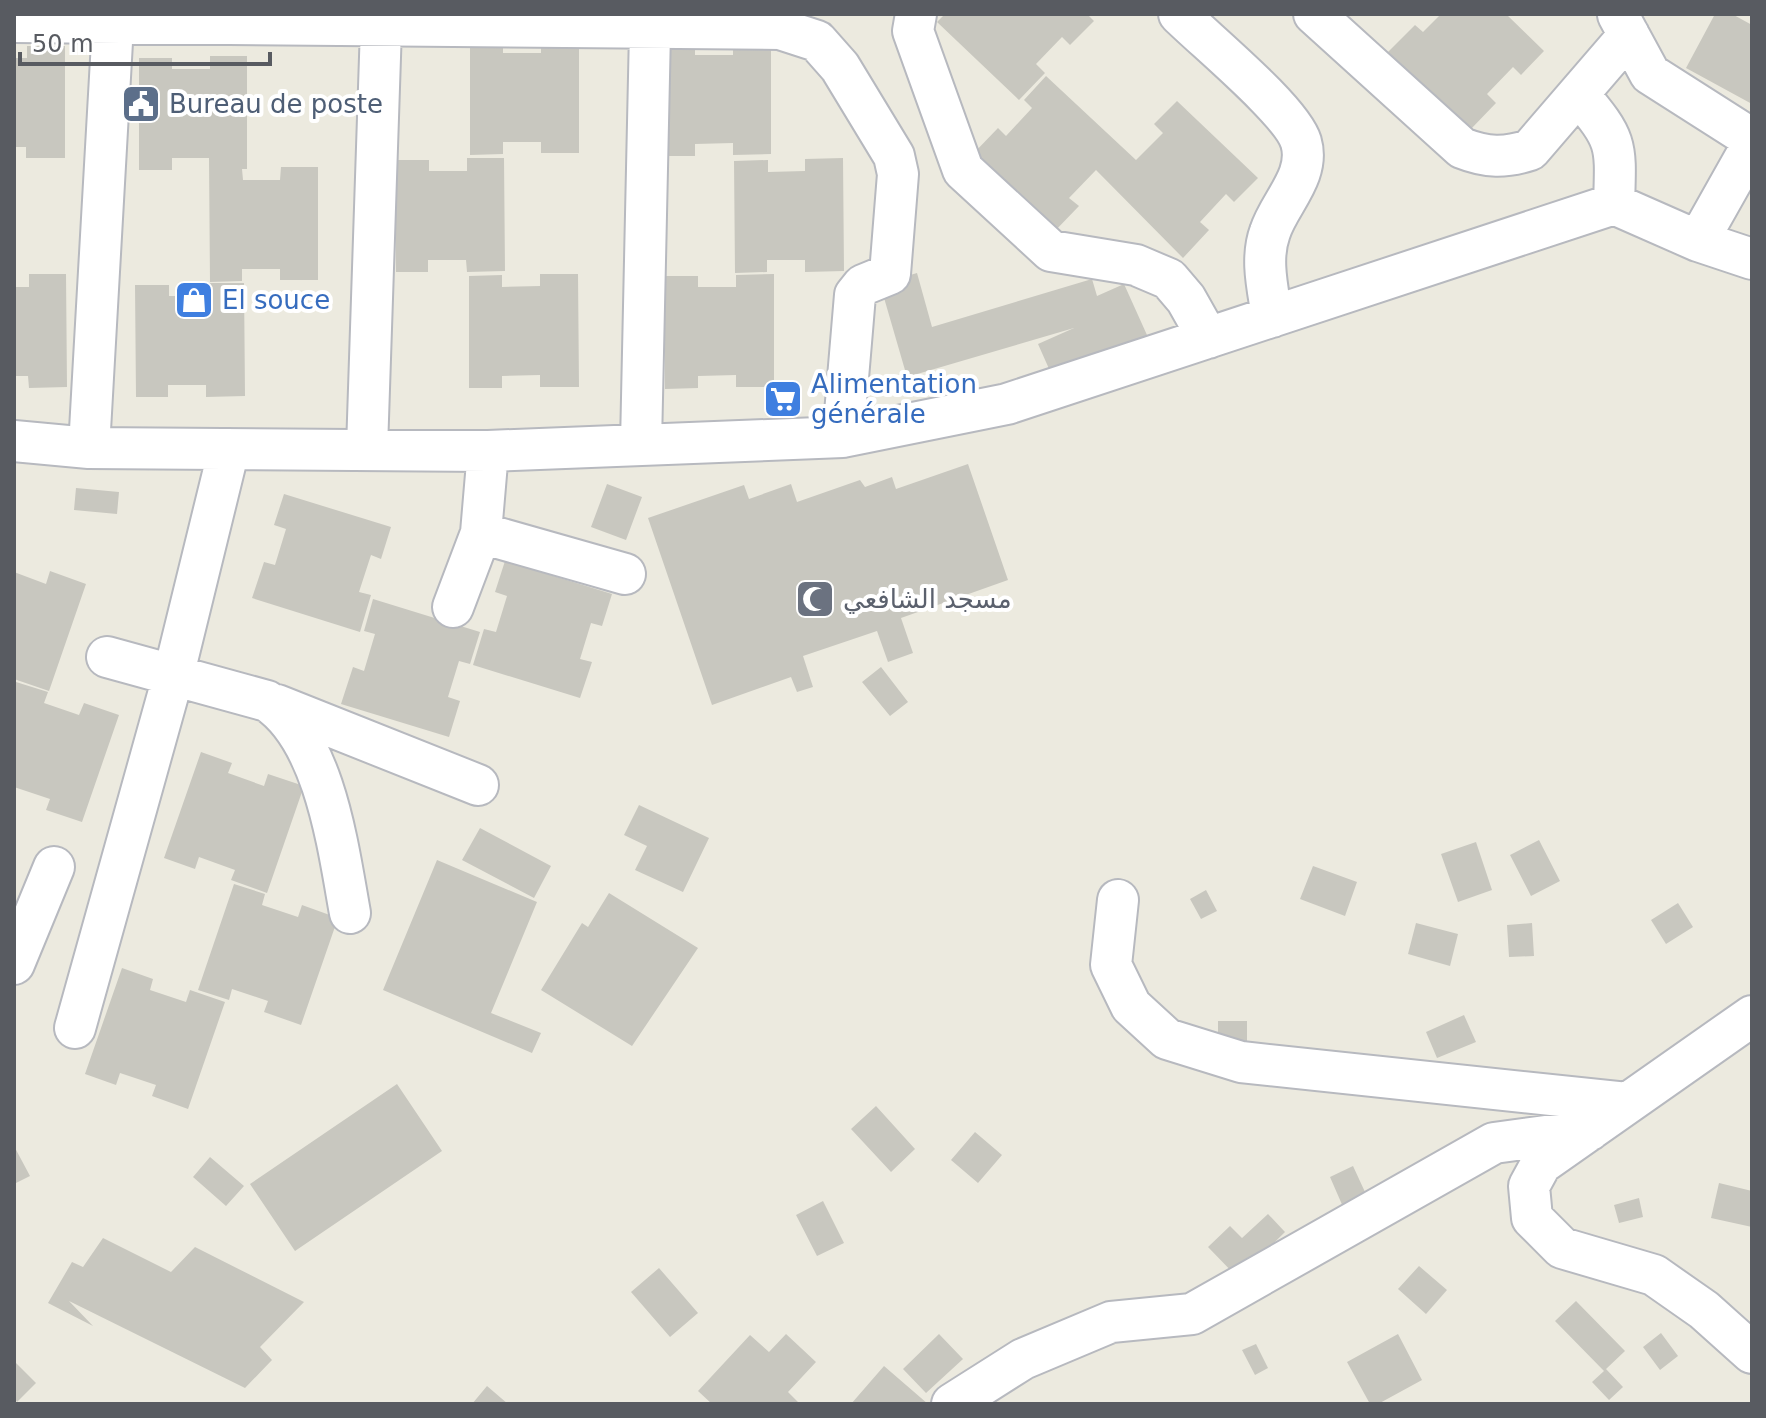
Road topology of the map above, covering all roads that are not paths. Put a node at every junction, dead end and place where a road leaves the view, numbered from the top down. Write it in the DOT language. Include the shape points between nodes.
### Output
graph roads {
  1 [pos="916,14"];
  2 [pos="1179,14"];
  3 [pos="1314,14"];
  4 [pos="14,22"];
  5 [pos="113,24"];
  6 [pos="1623,24"];
  7 [pos="381,27"];
  8 [pos="650,31"];
  9 [pos="1579,95"];
  10 [pos="1752,139"];
  11 [pos="1752,145"];
  12 [pos="1614,204"];
  13 [pos="1698,241"];
  14 [pos="1752,259"];
  15 [pos="1272,317"];
  16 [pos="1208,338"];
  17 [pos="843,437"];
  18 [pos="14,441"];
  19 [pos="641,444"];
  20 [pos="89,448"];
  21 [pos="229,449"];
  22 [pos="367,449"];
  23 [pos="488,451"];
  24 [pos="481,533"];
  25 [pos="625,574"];
  26 [pos="453,607"];
  27 [pos="107,657"];
  28 [pos="173,677"];
  29 [pos="267,701"];
  30 [pos="478,785"];
  31 [pos="116,884"];
  32 [pos="1118,900"];
  33 [pos="350,913"];
  34 [pos="14,964"];
  35 [pos="1752,1016"];
  36 [pos="75,1028"];
  37 [pos="1627,1103"];
  38 [pos="1590,1130"];
  39 [pos="1752,1353"];
  40 [pos="952,1404"];
  1 -- 16 [label="street" via="913,31 963,170 1051,251 1136,265 1169,279"];
  2 -- 15 [label="street" via="1285,117 1301,142 1301,169 1270,231 1264,261"];
  3 -- 9 [label="street" via="1462,148 1483,156 1508,157 1530,150"];
  4 -- 5 [label="street"];
  5 -- 7 [label="street"];
  5 -- 20 [label="street"];
  6 -- 9 [label="street"];
  6 -- 10 [label="street" via="1650,74"];
  7 -- 8 [label="street"];
  7 -- 22 [label="street"];
  8 -- 17 [label="street" via="780,29 817,41 840,67 894,156 898,174 890,274 863,285 855,295"];
  8 -- 19 [label="street"];
  9 -- 12 [label="street" via="1609,131 1616,156"];
  11 -- 13 [label="street"];
  12 -- 13 [label="street"];
  12 -- 15 [label="street"];
  13 -- 14 [label="street"];
  15 -- 16 [label="street"];
  16 -- 17 [label="street" via="1007,404"];
  17 -- 19 [label="street"];
  18 -- 20 [label="street"];
  19 -- 23 [label="street"];
  20 -- 21 [label="street"];
  21 -- 22 [label="street"];
  21 -- 28 [label="street"];
  22 -- 23 [label="street"];
  23 -- 24 [label="street"];
  24 -- 25 [label="street"];
  24 -- 26 [label="street"];
  27 -- 28 [label="street"];
  28 -- 29 [label="street"];
  28 -- 31 [label="street"];
  29 -- 30 [label="street"];
  29 -- 33 [label="street" via="284,712 314,759"];
  31 -- 34 [label="street" via="48,865"];
  31 -- 36 [label="street"];
  32 -- 37 [label="street" via="1111,965 1131,1006 1167,1039 1241,1062"];
  35 -- 37 [label="street"];
  37 -- 38 [label="street"];
  38 -- 39 [label="street" via="1541,1164 1529,1186 1532,1218 1562,1248 1654,1275"];
  38 -- 40 [label="street" via="1494,1143 1192,1314 1111,1322 1023,1359"];
}
